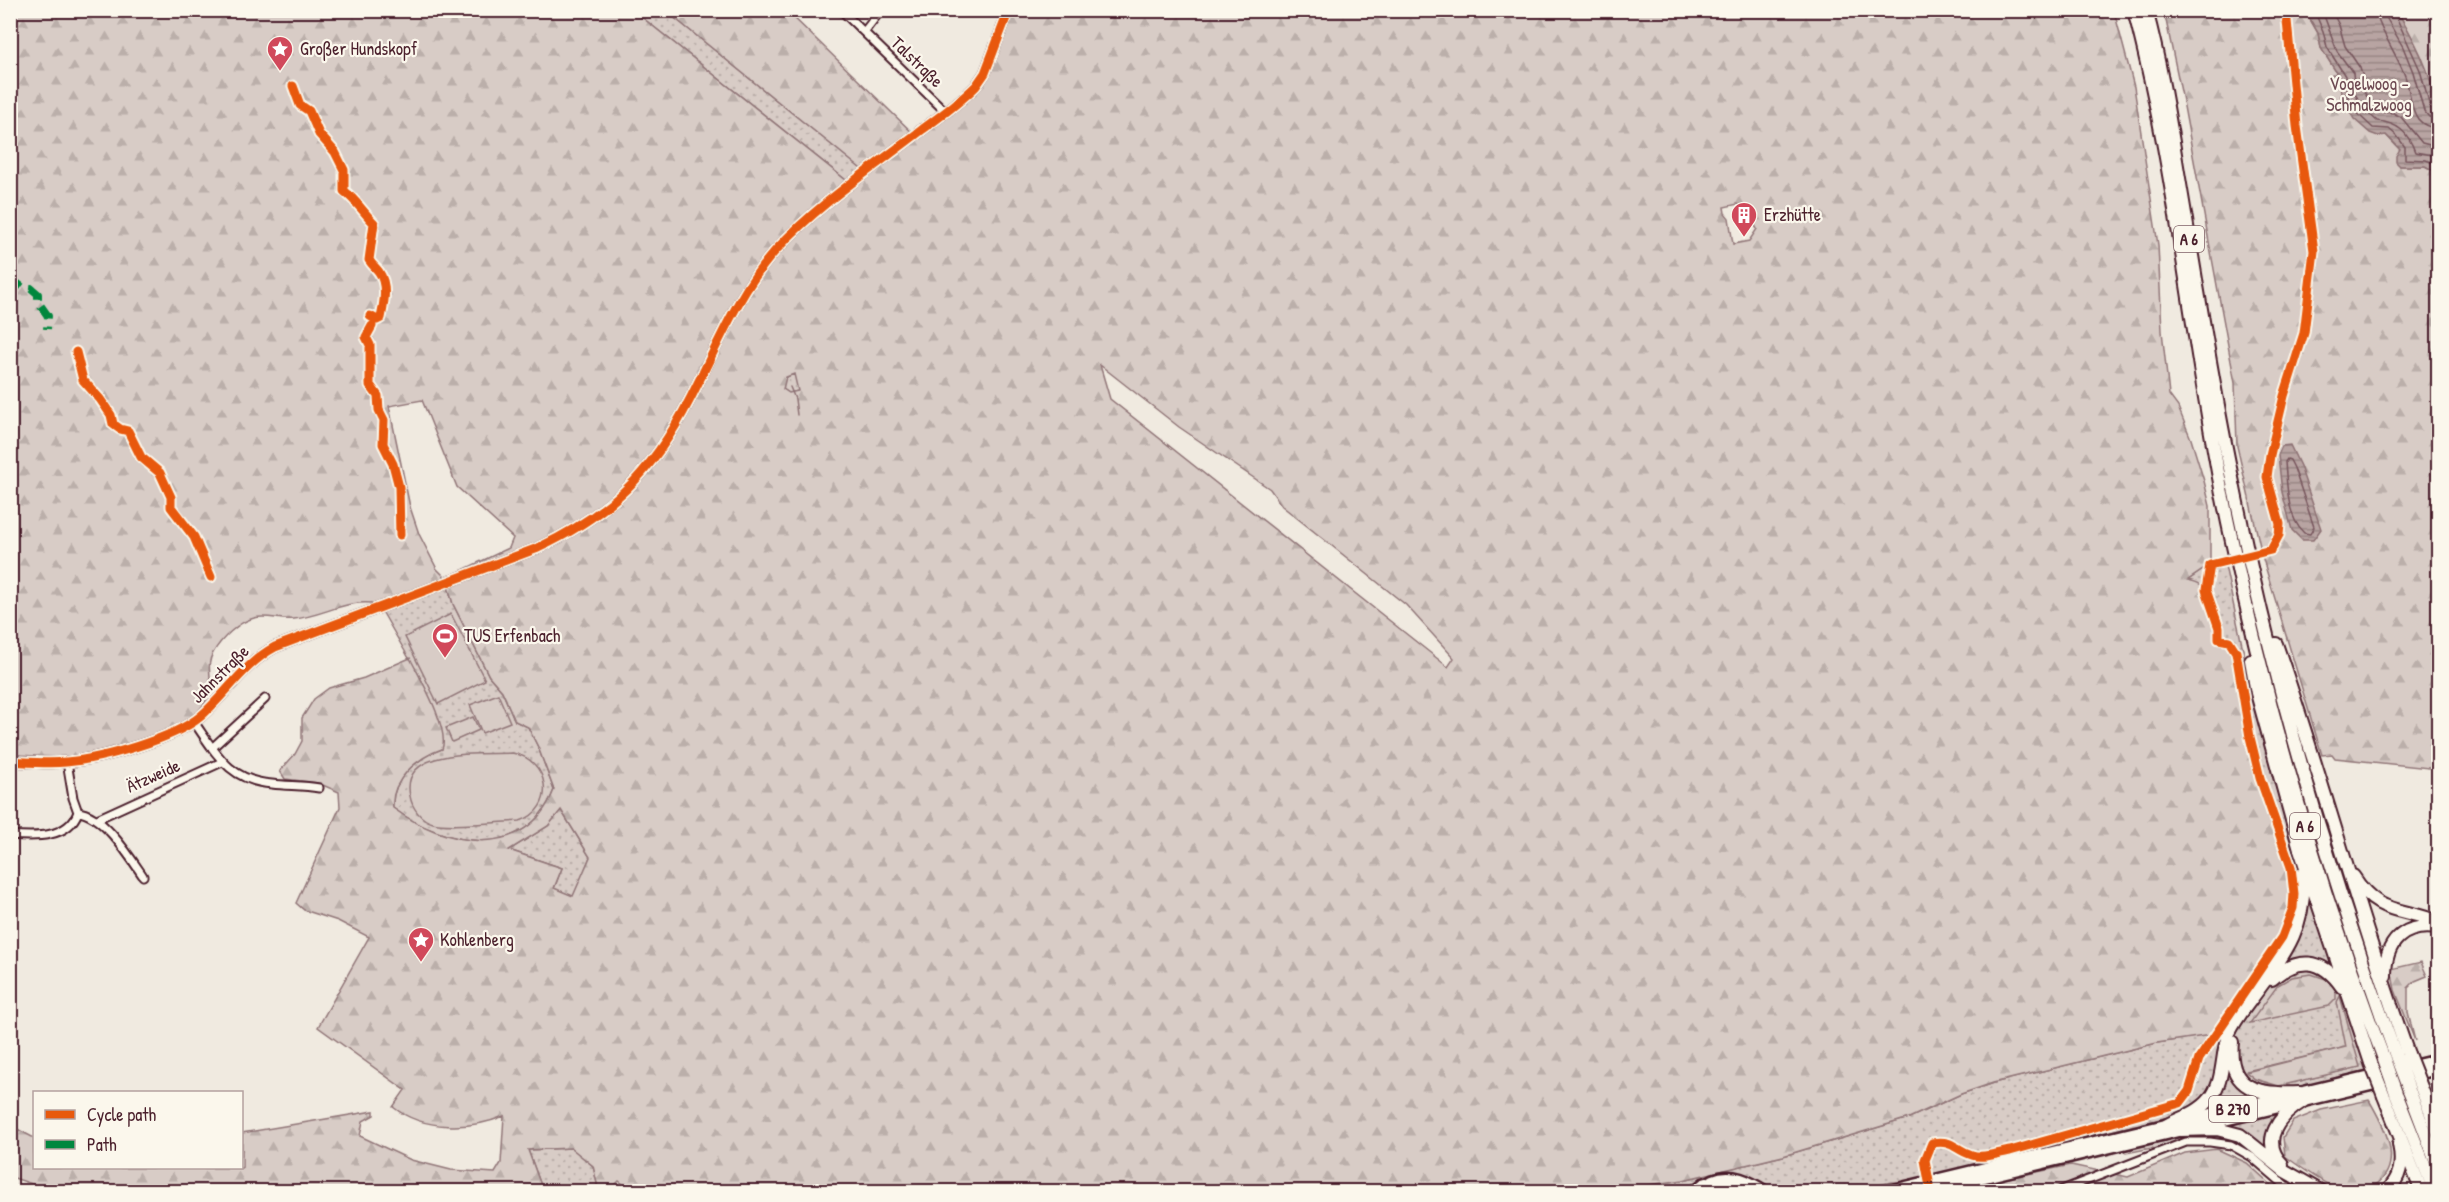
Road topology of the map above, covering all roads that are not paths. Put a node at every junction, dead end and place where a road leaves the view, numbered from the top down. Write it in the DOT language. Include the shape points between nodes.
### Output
graph roads {
  1 [pos="841,10"];
  2 [pos="881,10"];
  3 [pos="1009,10"];
  4 [pos="2134,10"];
  5 [pos="2146,10"];
  6 [pos="864,32"];
  7 [pos="946,112"];
  8 [pos="2243,588"];
  9 [pos="2261,610"];
  10 [pos="265,699"];
  11 [pos="194,722"];
  12 [pos="212,748"];
  13 [pos="10,761"];
  14 [pos="67,762"];
  15 [pos="222,762"];
  16 [pos="319,788"];
  17 [pos="78,812"];
  18 [pos="96,819"];
  19 [pos="10,835"];
  20 [pos="2300,849"];
  21 [pos="2344,861"];
  22 [pos="143,876"];
  23 [pos="2439,922"];
  24 [pos="2439,928"];
  25 [pos="2385,989"];
  26 [pos="2356,1017"];
  27 [pos="2396,1056"];
  28 [pos="2437,1062"];
  29 [pos="2409,1090"];
  30 [pos="2301,1097"];
  31 [pos="2430,1112"];
  32 [pos="2167,1125"];
  33 [pos="2439,1126"];
  34 [pos="2396,1128"];
  35 [pos="2181,1130"];
  36 [pos="2439,1132"];
  37 [pos="2439,1166"];
  38 [pos="1713,1180"];
  39 [pos="1941,1183"];
  40 [pos="1920,1188"];
  41 [pos="1692,1191"];
  42 [pos="1738,1191"];
  43 [pos="1766,1191"];
  44 [pos="1885,1191"];
  45 [pos="2057,1191"];
  46 [pos="2292,1191"];
  47 [pos="2322,1191"];
  48 [pos="2330,1191"];
  49 [pos="2386,1191"];
  50 [pos="2422,1191"];
  51 [pos="2435,1191"];
  1 -- 6 [label="street, Talstraße"];
  2 -- 6 [label="street"];
  3 -- 7 [label="street, Jahnstraße" via="982,78"];
  4 -- 8 [label="highway, A 6" via="2157,115 2215,454"];
  5 -- 9 [label="highway, A 6" via="2225,444"];
  6 -- 7 [label="street, Talstraße"];
  7 -- 11 [label="street, Jahnstraße" via="828,204 771,255 738,304 676,426 655,458 632,485 590,520 555,540 275,646 254,661"];
  8 -- 20 [label="highway" via="2257,693"];
  8 -- 27 [label="highway, A 6" via="2262,671 2335,924"];
  9 -- 21 [label="highway, A 6" via="2299,711"];
  9 -- 27 [label="highway, A 6" via="2316,815"];
  10 -- 12 [label="street"];
  11 -- 12 [label="street"];
  11 -- 14 [label="street, Jahnstraße" via="146,743"];
  12 -- 15 [label="street"];
  13 -- 14 [label="street, Jahnstraße"];
  14 -- 17 [label="street"];
  15 -- 16 [label="street" via="256,782"];
  15 -- 18 [label="street, Ätzweide"];
  17 -- 18 [label="street"];
  17 -- 19 [label="street" via="72,822 54,833"];
  18 -- 22 [label="street"];
  20 -- 26 [label="highway"];
  20 -- 32 [label="highway, B 270" via="2304,890 2296,933 2230,1030 2218,1084 2210,1100"];
  21 -- 23 [label="highway, A 6" via="2374,901 2388,909"];
  21 -- 25 [label="highway, A 6"];
  24 -- 25 [label="highway" via="2425,926 2398,937 2385,961"];
  25 -- 27 [label="highway"];
  26 -- 30 [label="highway" via="2331,973 2308,963 2290,965 2281,971 2240,1020 2232,1043 2232,1065 2237,1076 2258,1092"];
  26 -- 34 [label="highway, bridge"];
  27 -- 29 [label="highway, bridge"];
  27 -- 29 [label="highway, A 6, bridge"];
  28 -- 30 [label="highway, B 270"];
  29 -- 31 [label="highway"];
  29 -- 37 [label="highway, A 6"];
  29 -- 51 [label="highway, A 6"];
  30 -- 32 [label="highway, B 270"];
  30 -- 35 [label="highway, B 270"];
  30 -- 48 [label="highway, B 270" via="2276,1124 2274,1151 2287,1168"];
  31 -- 33 [label="highway"];
  31 -- 36 [label="highway"];
  32 -- 39 [label="highway, B 270"];
  34 -- 49 [label="highway" via="2401,1165 2397,1178"];
  34 -- 50 [label="highway"];
  35 -- 39 [label="highway, B 270"];
  35 -- 47 [label="highway" via="2217,1129 2240,1135 2285,1171"];
  38 -- 41 [label="street"];
  38 -- 42 [label="highway" via="1729,1183"];
  38 -- 43 [label="highway" via="1736,1177"];
  39 -- 40 [label="highway, B 270"];
  40 -- 44 [label="highway, B 270"];
  45 -- 46 [label="street" via="2186,1142 2231,1145 2252,1157"];
}
